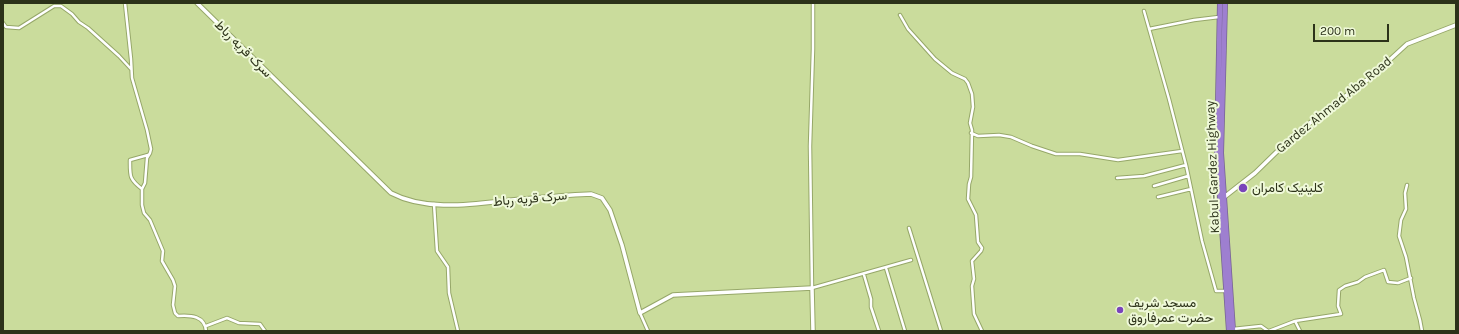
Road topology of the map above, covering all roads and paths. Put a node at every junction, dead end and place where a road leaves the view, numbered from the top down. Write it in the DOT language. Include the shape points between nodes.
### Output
graph roads {
  1 [pos="125,3"];
  2 [pos="197,3"];
  3 [pos="813,3"];
  4 [pos="1220,3"];
  5 [pos="1225,3"];
  6 [pos="1144,12"];
  7 [pos="900,15"];
  8 [pos="1220,17"];
  9 [pos="3,23"];
  10 [pos="1456,25"];
  11 [pos="1149,29"];
  12 [pos="132,70"];
  13 [pos="971,133"];
  14 [pos="1182,151"];
  15 [pos="149,155"];
  16 [pos="1186,164"];
  17 [pos="1188,176"];
  18 [pos="1117,178"];
  19 [pos="1407,185"];
  20 [pos="1154,186"];
  21 [pos="142,189"];
  22 [pos="1191,189"];
  23 [pos="1158,197"];
  24 [pos="1222,198"];
  25 [pos="434,204"];
  26 [pos="909,228"];
  27 [pos="911,260"];
  28 [pos="886,268"];
  29 [pos="864,275"];
  30 [pos="1411,278"];
  31 [pos="812,288"];
  32 [pos="1226,291"];
  33 [pos="640,313"];
  34 [pos="1295,321"];
  35 [pos="206,326"];
  36 [pos="1232,330"];
  37 [pos="206,331"];
  38 [pos="265,331"];
  39 [pos="458,331"];
  40 [pos="648,331"];
  41 [pos="813,331"];
  42 [pos="879,331"];
  43 [pos="905,331"];
  44 [pos="941,331"];
  45 [pos="982,331"];
  46 [pos="1268,331"];
  47 [pos="1300,331"];
  48 [pos="1422,331"];
  1 -- 12 [label="street"];
  2 -- 25 [label="street, سرک قریه رباط" via="391,193 403,200"];
  3 -- 31 [label="street" via="810,146"];
  4 -- 8 [label="highway, Kabul-Gardez Highway"];
  5 -- 24 [label="highway, Kabul-Gardez Highway"];
  6 -- 11 [label="street"];
  7 -- 13 [label="street" via="908,28 935,58 968,83 973,107"];
  8 -- 11 [label="street"];
  8 -- 24 [label="highway, Kabul-Gardez Highway" via="1217,153"];
  9 -- 12 [label="street" via="6,27 19,28 54,6 61,6"];
  10 -- 24 [label="street, Gardez Ahmad Aba Road" via="1407,44 1371,77 1294,134 1255,173"];
  11 -- 14 [label="street"];
  12 -- 15 [label="street" via="151,149"];
  13 -- 14 [label="street" via="978,136 1011,137 1056,154 1080,154 1118,160"];
  13 -- 45 [label="street" via="968,199 976,216 978,242 982,248 972,260 972,296 974,314"];
  14 -- 16 [label="street"];
  15 -- 21 [label="street"];
  15 -- 21 [label="street" via="130,160 130,178"];
  16 -- 17 [label="street"];
  16 -- 18 [label="street" via="1144,176"];
  17 -- 20 [label="street"];
  17 -- 22 [label="street"];
  19 -- 30 [label="street" via="1406,209 1399,230"];
  21 -- 35 [label="street" via="144,213 150,220 163,251 162,261 174,280 175,313 178,316 190,315 200,318"];
  22 -- 23 [label="street"];
  22 -- 32 [label="street" via="1216,291"];
  24 -- 32 [label="highway, Kabul-Gardez Highway"];
  24 -- 36 [label="highway, Kabul-Gardez Highway"];
  25 -- 33 [label="street, سرک قریه رباط" via="468,204 592,194 602,198 610,210 622,245"];
  25 -- 39 [label="street" via="437,251 448,267 449,293"];
  26 -- 44 [label="street"];
  27 -- 28 [label="street"];
  28 -- 29 [label="street"];
  28 -- 43 [label="street"];
  29 -- 31 [label="street"];
  29 -- 42 [label="street"];
  30 -- 34 [label="street" via="1398,283 1388,282 1384,270 1365,277 1339,290 1340,314"];
  30 -- 48 [label="street"];
  31 -- 33 [label="street" via="673,295"];
  31 -- 41 [label="street"];
  32 -- 36 [label="highway, Kabul-Gardez Highway"];
  33 -- 40 [label="street"];
  34 -- 46 [label="street"];
  34 -- 47 [label="street"];
  35 -- 37 [label="street"];
  35 -- 38 [label="street" via="227,318 239,323 260,324"];
  36 -- 46 [label="street" via="1261,326"];
}
